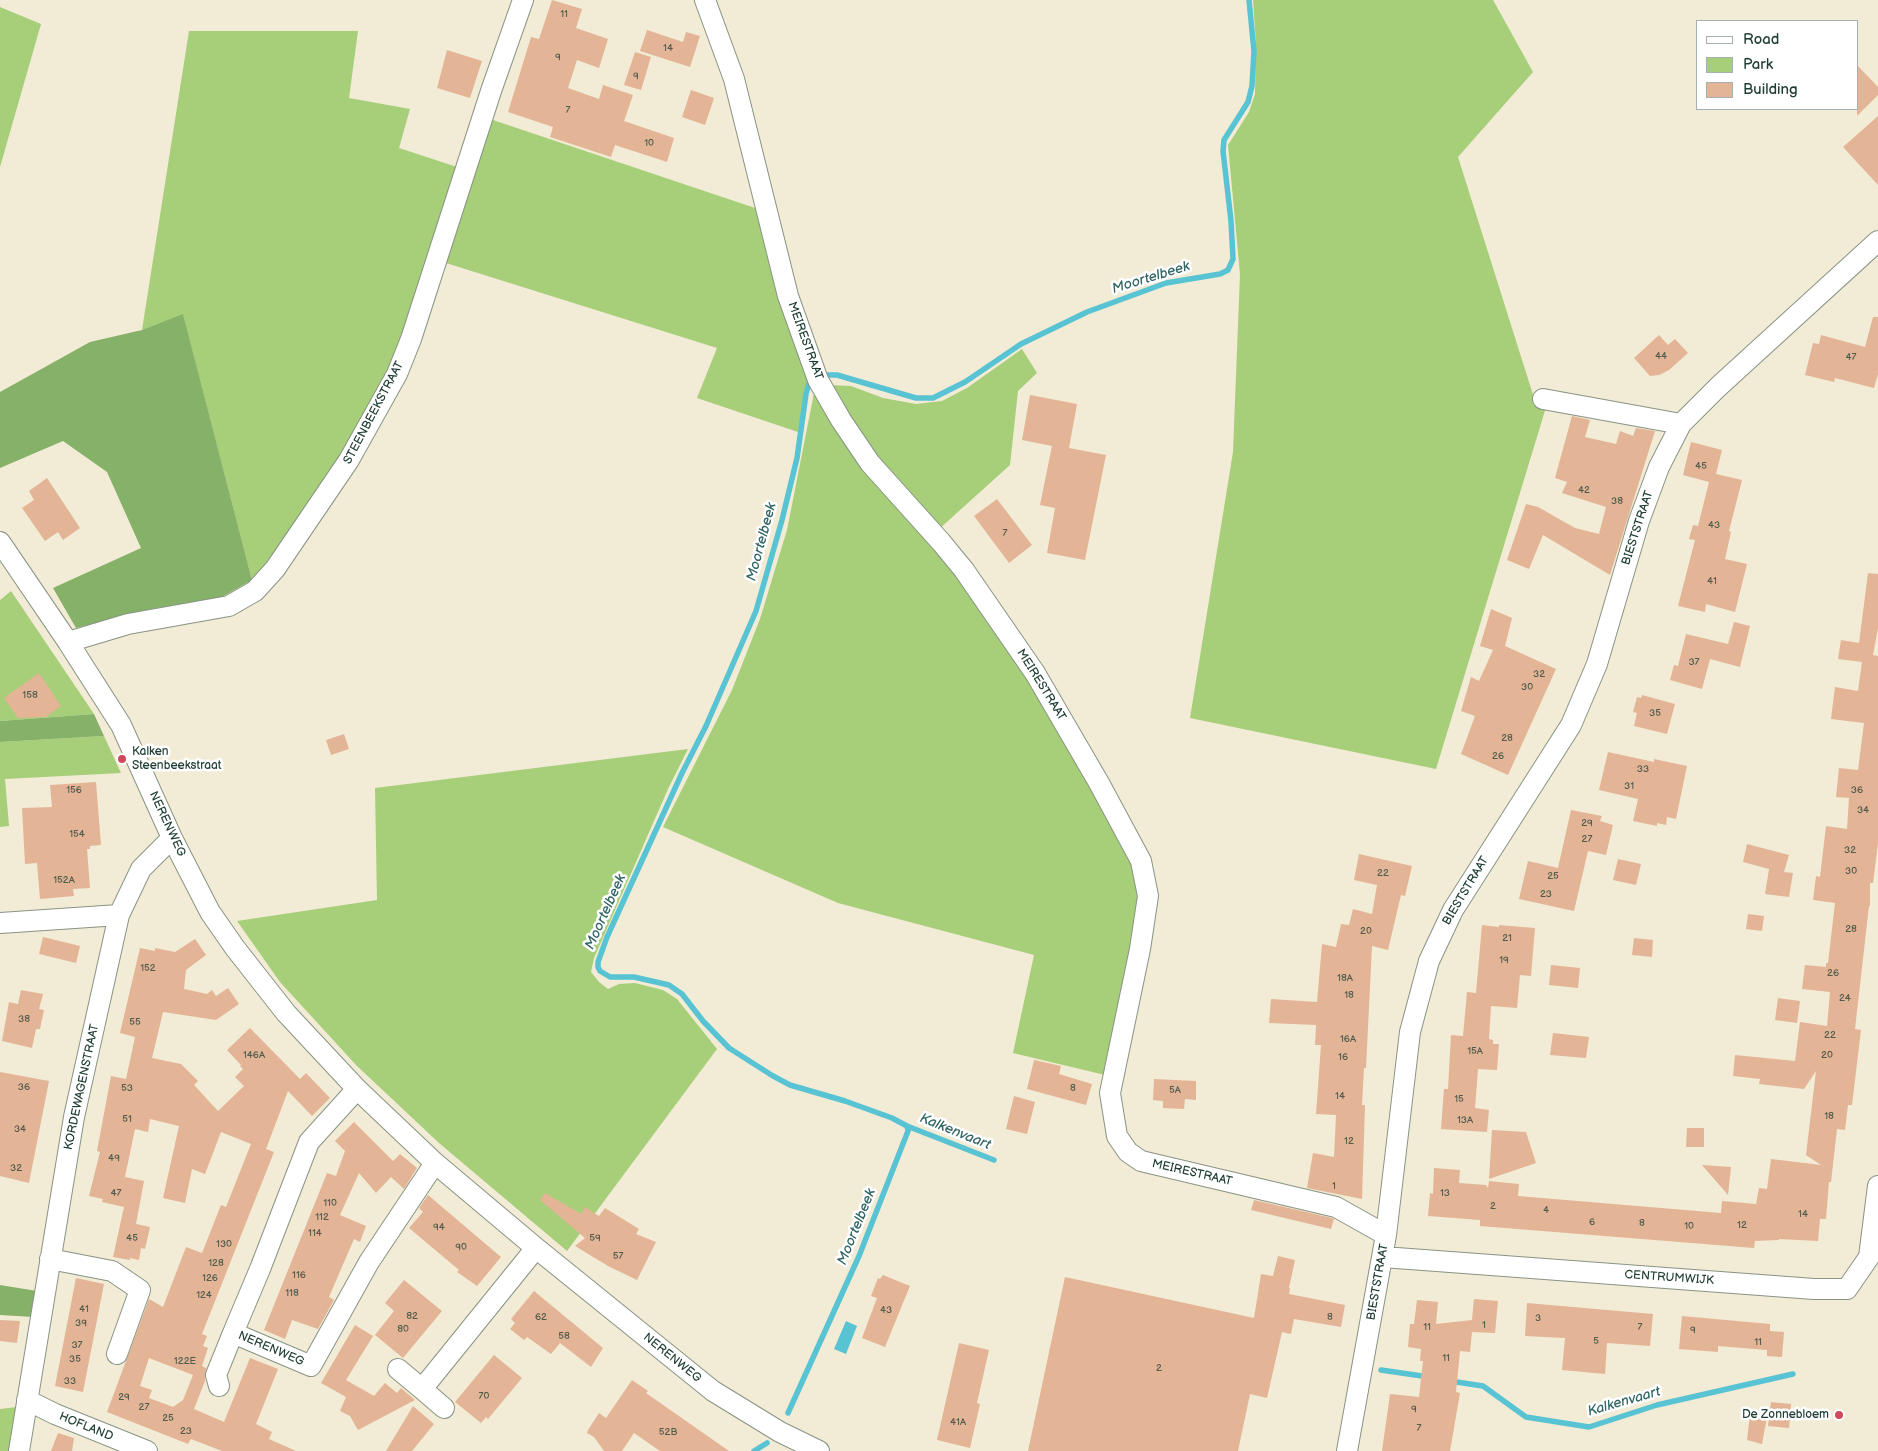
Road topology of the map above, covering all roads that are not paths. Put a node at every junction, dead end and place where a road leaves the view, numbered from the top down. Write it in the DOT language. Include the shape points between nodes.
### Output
graph roads {
  1 [pos="523,0"];
  2 [pos="705,0"];
  3 [pos="1878,241"];
  4 [pos="1543,399"];
  5 [pos="1681,424"];
  6 [pos="0,542"];
  7 [pos="68,642"];
  8 [pos="172,838"];
  9 [pos="119,915"];
  10 [pos="0,923"];
  11 [pos="357,1089"];
  12 [pos="435,1163"];
  13 [pos="1878,1186"];
  14 [pos="1386,1235"];
  15 [pos="536,1248"];
  16 [pos="1383,1257"];
  17 [pos="50,1259"];
  18 [pos="233,1333"];
  19 [pos="117,1354"];
  20 [pos="398,1369"];
  21 [pos="219,1386"];
  22 [pos="422,1390"];
  23 [pos="27,1400"];
  24 [pos="444,1408"];
  25 [pos="20,1451"];
  26 [pos="147,1451"];
  27 [pos="819,1451"];
  28 [pos="1347,1451"];
  1 -- 7 [label="street, STEENBEEKSTRAAT" via="412,340 397,374 349,460 275,569 254,590 229,606 128,624"];
  2 -- 14 [label="street, MEIRESTRAAT" via="734,79 788,296 818,380 870,463 964,570 1035,673 1141,861 1148,896 1110,1093 1117,1136 1128,1152 1141,1161 1336,1207"];
  3 -- 5 [label="street, BIESTSTRAAT"];
  4 -- 5 [label="street"];
  5 -- 14 [label="street, BIESTSTRAAT" via="1659,467 1639,521 1597,664 1571,725 1453,910 1429,961 1410,1032"];
  6 -- 7 [label="street, NERENWEG"];
  7 -- 8 [label="street, NERENWEG" via="121,725"];
  8 -- 9 [label="street, KORDEWAGENSTRAAT" via="141,869"];
  8 -- 11 [label="street, NERENWEG" via="210,912 235,948 286,1013"];
  9 -- 10 [label="street"];
  9 -- 17 [label="street, KORDEWAGENSTRAAT" via="74,1117"];
  11 -- 12 [label="street, NERENWEG"];
  11 -- 18 [label="street, NERENWEG" via="309,1142"];
  12 -- 15 [label="street, NERENWEG"];
  12 -- 18 [label="street, NERENWEG" via="369,1262 311,1366"];
  13 -- 16 [label="street, CENTRUMWIJK" via="1869,1257 1847,1289"];
  14 -- 16 [label="street, BIESTSTRAAT"];
  15 -- 22 [label="street"];
  15 -- 27 [label="street, NERENWEG" via="713,1391 780,1432"];
  16 -- 28 [label="street, BIESTSTRAAT"];
  17 -- 19 [label="street" via="112,1271 140,1290"];
  17 -- 23 [label="street, KORDEWAGENSTRAAT"];
  18 -- 21 [label="street, NERENWEG" via="216,1375"];
  20 -- 22 [label="street"];
  22 -- 24 [label="street"];
  23 -- 25 [label="street, KORDEWAGENSTRAAT"];
  23 -- 26 [label="street, HOFLAND"];
}
